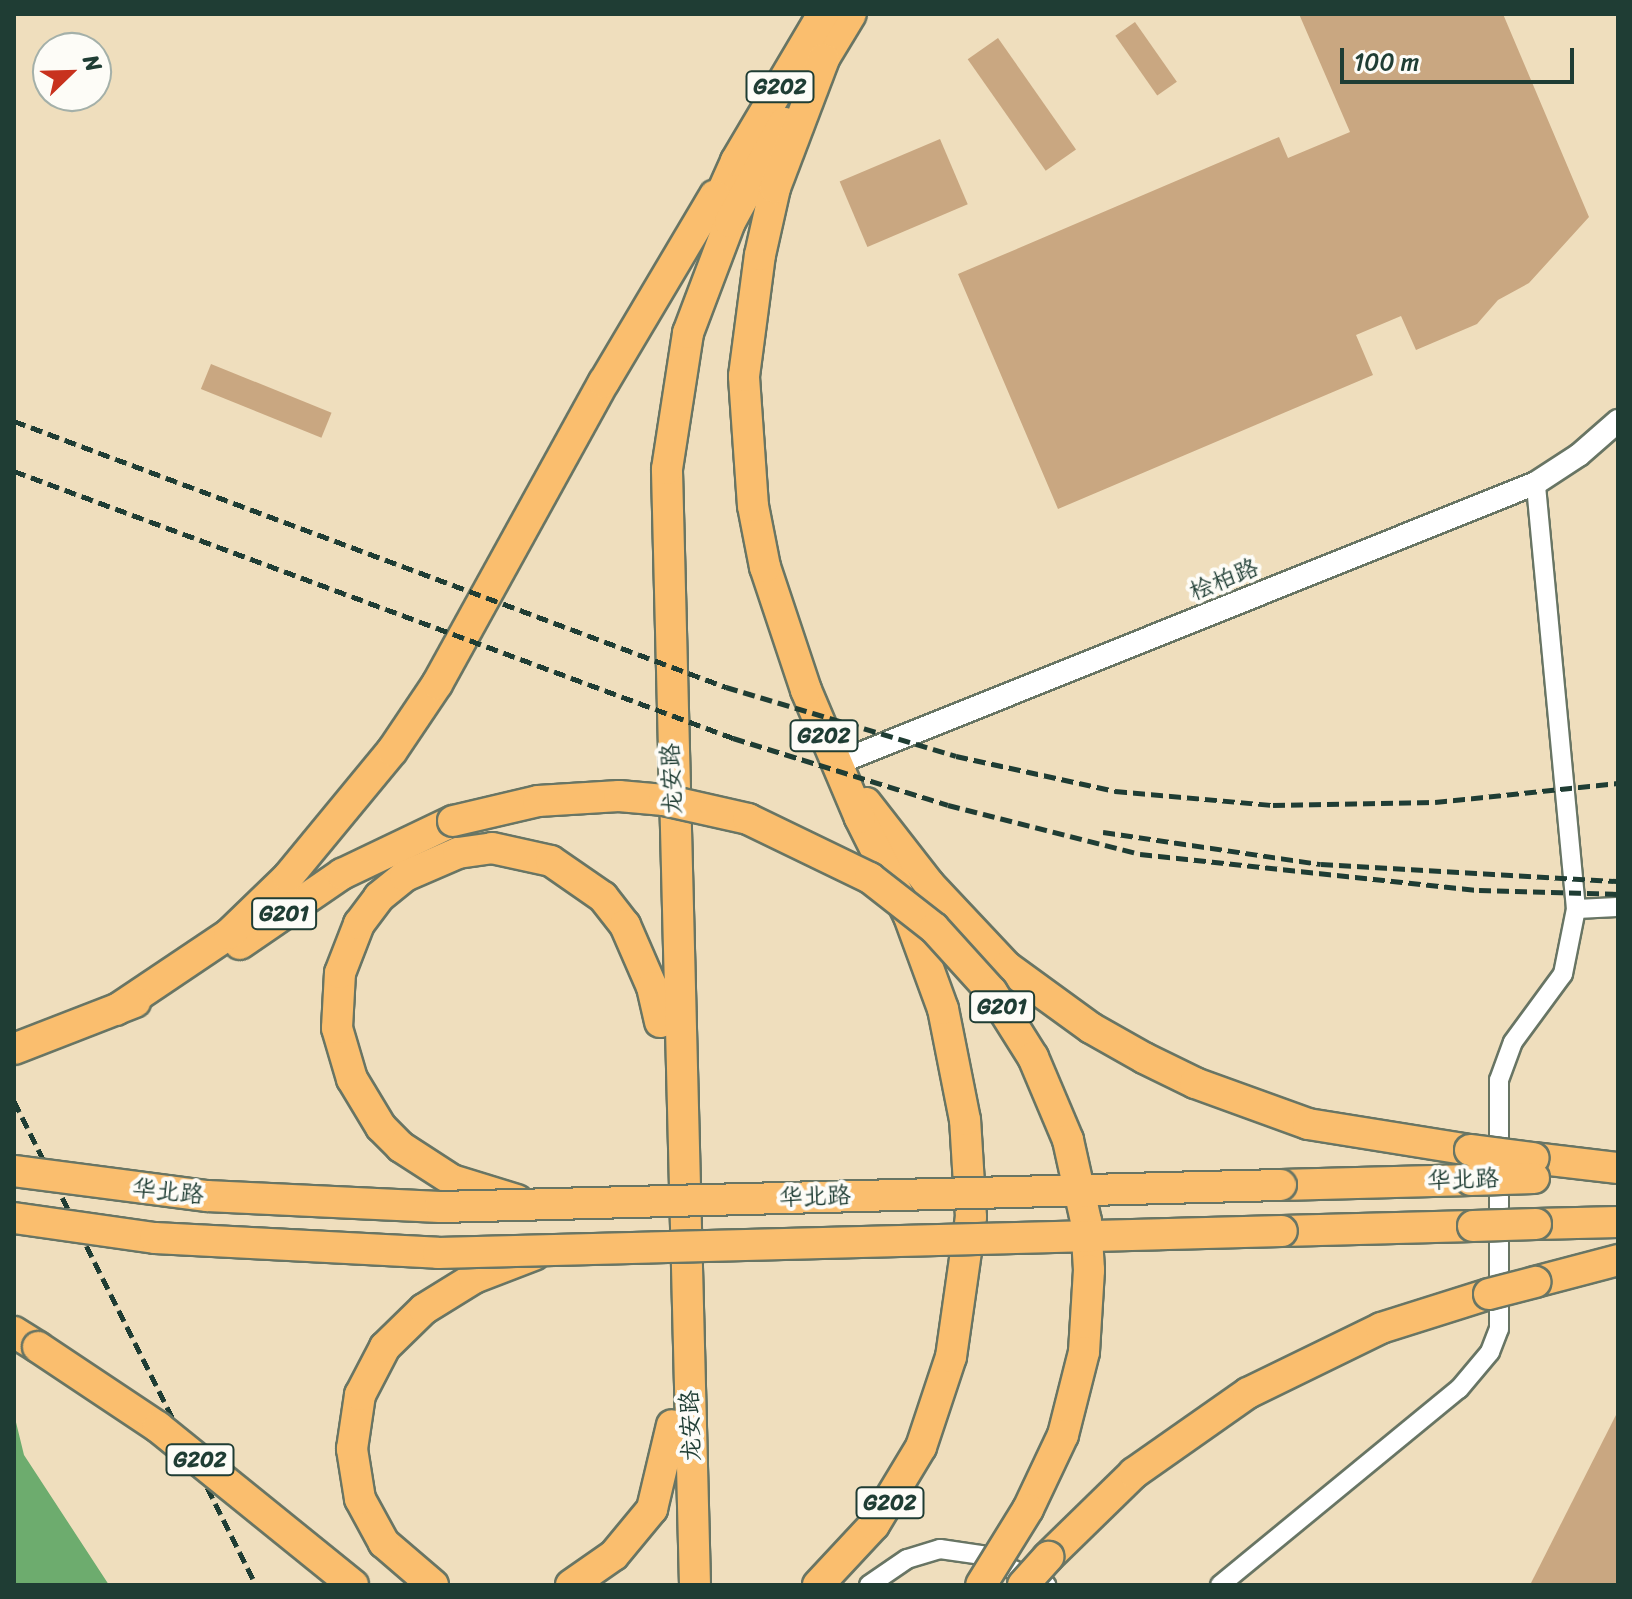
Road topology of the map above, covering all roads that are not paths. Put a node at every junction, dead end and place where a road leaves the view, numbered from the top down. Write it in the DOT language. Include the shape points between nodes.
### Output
graph roads {
  1 [pos="823,14"];
  2 [pos="851,14"];
  3 [pos="824,59"];
  4 [pos="736,161"];
  5 [pos="1618,421"];
  6 [pos="1536,483"];
  7 [pos="835,764"];
  8 [pos="1618,907"];
  9 [pos="1576,909"];
  10 [pos="116,1010"];
  11 [pos="660,1022"];
  12 [pos="14,1049"];
  13 [pos="1534,1168"];
  14 [pos="1618,1168"];
  15 [pos="14,1171"];
  16 [pos="1618,1176"];
  17 [pos="546,1204"];
  18 [pos="14,1218"];
  19 [pos="1618,1222"];
  20 [pos="554,1250"];
  21 [pos="1618,1260"];
  22 [pos="26,1340"];
  23 [pos="672,1425"];
  24 [pos="1047,1571"];
  25 [pos="327,1585"];
  26 [pos="353,1585"];
  27 [pos="433,1585"];
  28 [pos="571,1585"];
  29 [pos="677,1585"];
  30 [pos="695,1585"];
  31 [pos="818,1585"];
  32 [pos="869,1585"];
  33 [pos="981,1585"];
  34 [pos="1023,1585"];
  35 [pos="1220,1585"];
  1 -- 4 [label="highway, 龙安路 / G202"];
  2 -- 3 [label="highway, 龙安路 / G202"];
  3 -- 7 [label="highway, G202" via="775,188 744,376 753,506 765,567"];
  3 -- 30 [label="highway, 龙安路" via="754,174 710,268 688,333 667,469"];
  4 -- 10 [label="highway, G202" via="654,295 437,684 342,815 229,934"];
  4 -- 11 [label="highway, 龙安路" via="671,327 648,468"];
  5 -- 6 [label="street, 桧柏路"];
  6 -- 7 [label="street, 桧柏路"];
  6 -- 9 [label="street"];
  7 -- 13 [label="highway, bridge" via="970,931 1007,967 1091,1028 1195,1083 1267,1111 1360,1135 1470,1150"];
  7 -- 31 [label="highway, G202" via="928,965 962,1104 970,1169 969,1242 960,1313 937,1406 900,1488 874,1525"];
  8 -- 9 [label="street"];
  9 -- 35 [label="street" via="1563,974 1513,1042 1499,1080 1502,1303 1490,1352 1459,1389"];
  10 -- 12 [label="highway, G201"];
  10 -- 33 [label="highway, G201, bridge" via="200,969 381,851 453,821 538,801 619,796 707,808 791,836 870,878 965,959 1014,1024 1058,1111 1086,1221 1088,1309 1063,1435 1028,1509"];
  11 -- 17 [label="highway, bridge" via="652,987 625,925 579,877 525,852 492,848 458,853 405,876 379,897 359,924 347,948 336,1002 343,1056 364,1102 401,1147 484,1194"];
  11 -- 23 [label="highway, 龙安路"];
  13 -- 14 [label="highway"];
  13 -- 16 [label="highway, 华北路"];
  13 -- 17 [label="highway, 华北路, bridge" via="1471,1180"];
  15 -- 17 [label="highway, 华北路, bridge" via="130,1188 323,1204"];
  18 -- 20 [label="highway, 华北路, bridge" via="258,1247 438,1253"];
  19 -- 20 [label="highway, 华北路, bridge"];
  20 -- 27 [label="highway, bridge" via="500,1266 424,1309 385,1347 360,1395 352,1449 360,1499 384,1543"];
  21 -- 24 [label="highway, bridge" via="1381,1328 1248,1393 1134,1473"];
  22 -- 25 [label="highway, bridge" via="146,1430"];
  22 -- 26 [label="highway, G202, bridge" via="158,1427"];
  23 -- 28 [label="highway" via="652,1509 614,1555"];
  23 -- 29 [label="highway, 龙安路"];
  24 -- 32 [label="street" via="940,1549 907,1559"];
  24 -- 34 [label="highway, bridge"];
}
